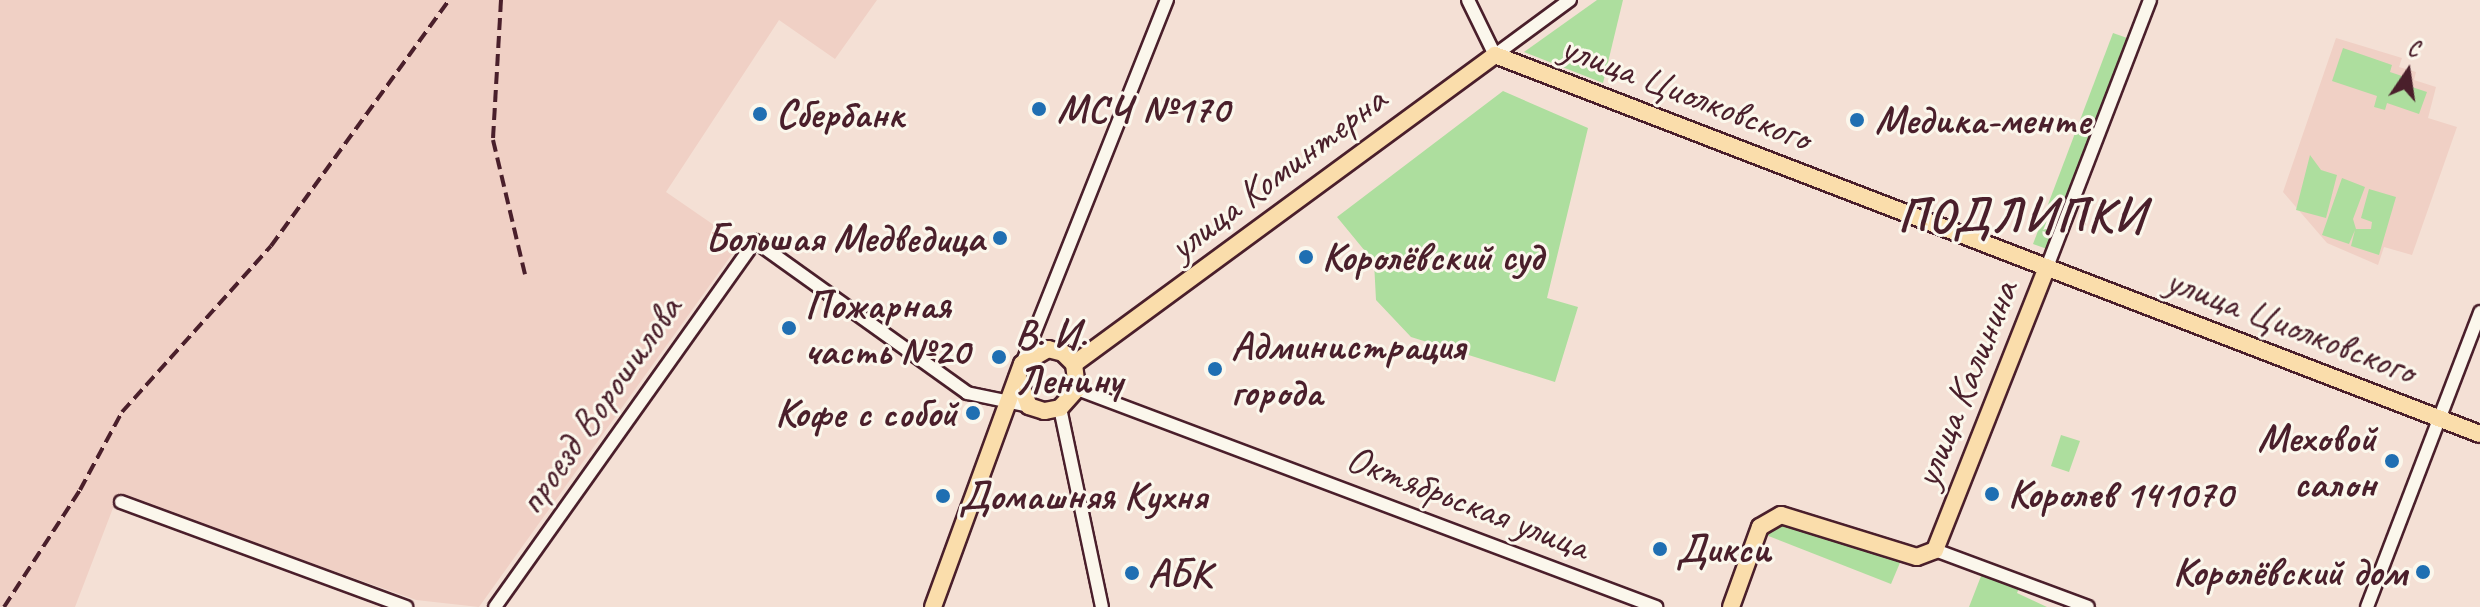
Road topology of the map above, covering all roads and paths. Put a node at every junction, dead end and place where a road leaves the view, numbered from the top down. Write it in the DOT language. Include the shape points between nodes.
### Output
graph roads {
  1 [pos="1167,0"];
  2 [pos="1468,0"];
  3 [pos="1570,0"];
  4 [pos="2150,0"];
  5 [pos="1495,55"];
  6 [pos="2047,267"];
  7 [pos="2480,312"];
  8 [pos="1039,323"];
  9 [pos="1048,349"];
  10 [pos="1074,364"];
  11 [pos="1020,370"];
  12 [pos="1077,389"];
  13 [pos="1008,405"];
  14 [pos="1029,406"];
  15 [pos="1060,408"];
  16 [pos="2439,418"];
  17 [pos="2480,434"];
  18 [pos="121,502"];
  19 [pos="1935,550"];
  20 [pos="406,607"];
  21 [pos="495,607"];
  22 [pos="933,607"];
  23 [pos="1102,607"];
  24 [pos="1656,607"];
  25 [pos="1731,607"];
  26 [pos="2088,607"];
  27 [pos="2367,607"];
  1 -- 8 [label="street"];
  2 -- 5 [label="street"];
  3 -- 5 [label="street, улица Коминтерна"];
  4 -- 6 [label="street, улица Калинина"];
  5 -- 6 [label="main road, улица Циолковского"];
  5 -- 10 [label="main road, улица Коминтерна"];
  6 -- 16 [label="main road, улица Циолковского"];
  6 -- 19 [label="main road, улица Калинина"];
  7 -- 16 [label="street"];
  8 -- 9 [label="street"];
  8 -- 11 [label="street"];
  9 -- 10 [label="main road"];
  9 -- 11 [label="main road"];
  10 -- 12 [label="main road"];
  11 -- 13 [label="main road"];
  11 -- 14 [label="main road"];
  12 -- 15 [label="main road"];
  12 -- 24 [label="street, Октябрьская улица"];
  13 -- 14 [label="street"];
  13 -- 21 [label="street, проезд Ворошилова" via="967,393 755,241"];
  13 -- 22 [label="main road"];
  14 -- 15 [label="main road"];
  15 -- 23 [label="street"];
  16 -- 17 [label="main road, улица Циолковского"];
  16 -- 27 [label="street"];
  18 -- 20 [label="street"];
  19 -- 25 [label="main road, улица Калинина" via="1917,557 1781,515 1760,527"];
  19 -- 26 [label="street"];
}
